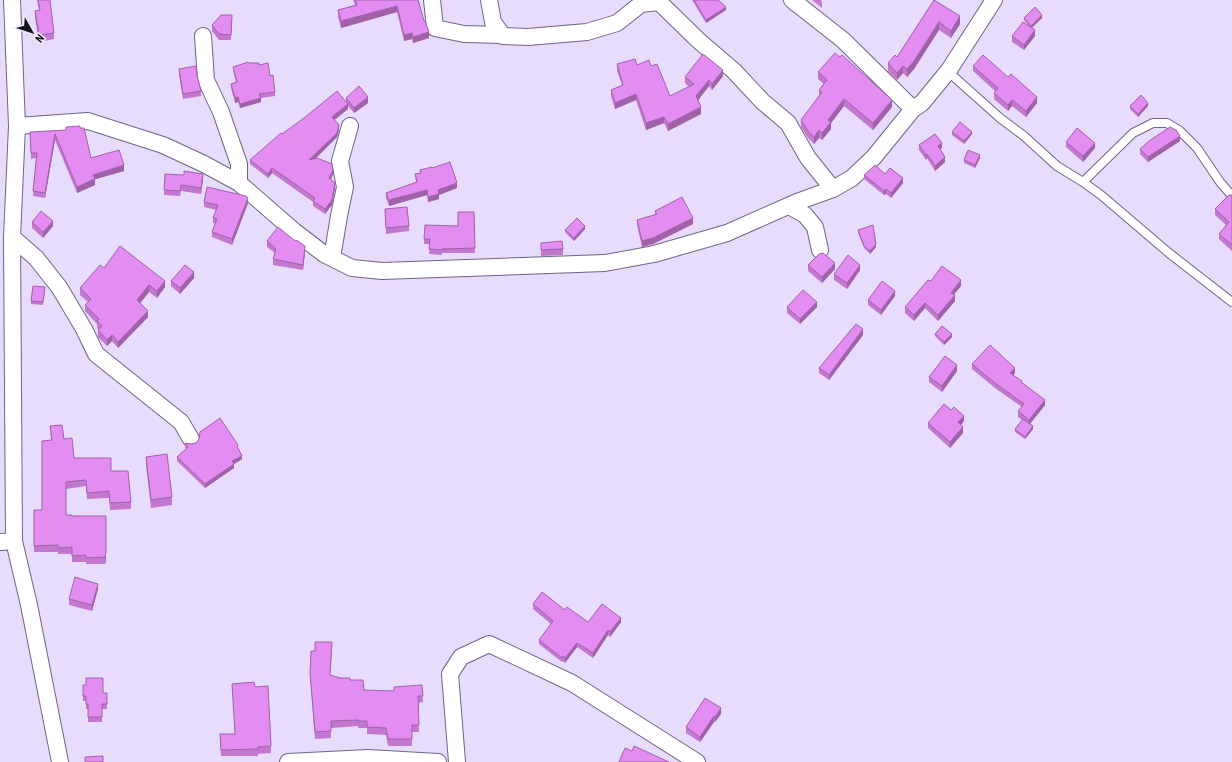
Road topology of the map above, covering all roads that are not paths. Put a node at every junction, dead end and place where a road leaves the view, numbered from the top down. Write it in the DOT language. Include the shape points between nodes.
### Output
graph roads {
  1 [pos="12,0"];
  2 [pos="432,0"];
  3 [pos="488,0"];
  4 [pos="792,0"];
  5 [pos="994,0"];
  6 [pos="658,1"];
  7 [pos="502,35"];
  8 [pos="203,36"];
  9 [pos="950,70"];
  10 [pos="913,109"];
  11 [pos="17,126"];
  12 [pos="350,126"];
  13 [pos="1083,182"];
  14 [pos="239,183"];
  15 [pos="832,189"];
  16 [pos="1232,196"];
  17 [pos="789,206"];
  18 [pos="12,237"];
  19 [pos="820,250"];
  20 [pos="332,258"];
  21 [pos="1232,302"];
  22 [pos="192,440"];
  23 [pos="7,542"];
  24 [pos="60,762"];
  25 [pos="288,762"];
  26 [pos="438,762"];
  27 [pos="457,762"];
  28 [pos="698,762"];
  1 -- 11 [label="street"];
  2 -- 7 [label="street" via="435,28 464,34"];
  3 -- 7 [label="street" via="493,22"];
  4 -- 10 [label="street" via="843,40"];
  5 -- 9 [label="street"];
  6 -- 7 [label="street" via="641,4 616,23 587,32 528,37"];
  6 -- 15 [label="street" via="788,123 808,158"];
  8 -- 14 [label="street" via="206,80 221,112 239,164"];
  9 -- 10 [label="street" via="922,103"];
  9 -- 13 [label="lane" via="953,76 1000,118 1057,166"];
  10 -- 15 [label="street" via="874,157 852,178"];
  11 -- 14 [label="street" via="88,121 163,145"];
  11 -- 18 [label="street"];
  12 -- 20 [label="street" via="340,161 345,187"];
  13 -- 16 [label="lane" via="1133,133 1153,123 1167,123 1180,131 1197,148"];
  13 -- 21 [label="lane"];
  14 -- 20 [label="street" via="294,231"];
  15 -- 17 [label="street"];
  17 -- 19 [label="street" via="805,215 815,227"];
  17 -- 20 [label="street" via="727,234 654,254 606,263 382,271 352,268"];
  18 -- 22 [label="street" via="36,258 59,287 96,354 181,422"];
  18 -- 23 [label="street"];
  23 -- 24 [label="street" via="29,605"];
  25 -- 26 [label="street" via="368,758"];
  27 -- 28 [label="street" via="450,674 461,657 489,644 572,683"];
}
